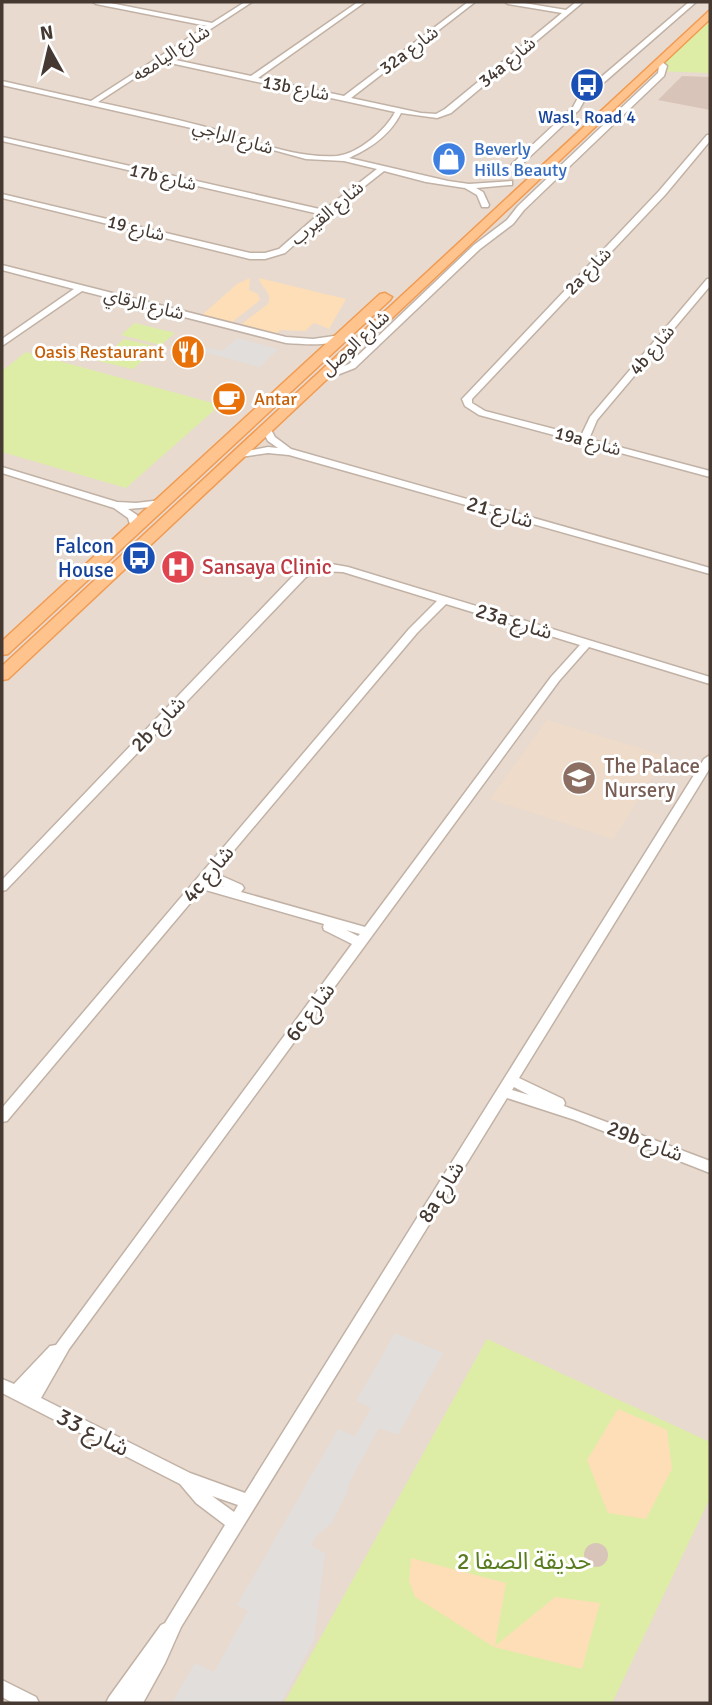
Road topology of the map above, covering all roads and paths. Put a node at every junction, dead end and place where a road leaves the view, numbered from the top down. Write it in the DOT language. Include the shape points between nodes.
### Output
graph roads {
  1 [pos="96,2"];
  2 [pos="249,2"];
  3 [pos="362,2"];
  4 [pos="472,2"];
  5 [pos="508,2"];
  6 [pos="580,2"];
  7 [pos="693,2"];
  8 [pos="705,2"];
  9 [pos="566,12"];
  10 [pos="710,13"];
  11 [pos="214,25"];
  12 [pos="160,59"];
  13 [pos="659,62"];
  14 [pos="252,79"];
  15 [pos="2,83"];
  16 [pos="346,98"];
  17 [pos="92,103"];
  18 [pos="399,110"];
  19 [pos="431,116"];
  20 [pos="710,137"];
  21 [pos="2,139"];
  22 [pos="341,159"];
  23 [pos="383,168"];
  24 [pos="560,171"];
  25 [pos="537,174"];
  26 [pos="513,179"];
  27 [pos="465,186"];
  28 [pos="2,196"];
  29 [pos="485,205"];
  30 [pos="324,213"];
  31 [pos="270,256"];
  32 [pos="2,268"];
  33 [pos="710,281"];
  34 [pos="78,287"];
  35 [pos="38,316"];
  36 [pos="341,338"];
  37 [pos="286,340"];
  38 [pos="2,343"];
  39 [pos="310,365"];
  40 [pos="316,380"];
  41 [pos="468,404"];
  42 [pos="593,419"];
  43 [pos="266,428"];
  44 [pos="569,436"];
  45 [pos="584,440"];
  46 [pos="290,452"];
  47 [pos="237,456"];
  48 [pos="710,462"];
  49 [pos="2,471"];
  50 [pos="706,473"];
  51 [pos="162,503"];
  52 [pos="110,504"];
  53 [pos="135,527"];
  54 [pos="319,567"];
  55 [pos="710,571"];
  56 [pos="439,598"];
  57 [pos="582,642"];
  58 [pos="2,650"];
  59 [pos="2,675"];
  60 [pos="710,681"];
  61 [pos="710,759"];
  62 [pos="203,879"];
  63 [pos="2,887"];
  64 [pos="364,938"];
  65 [pos="507,1086"];
  66 [pos="2,1116"];
  67 [pos="709,1164"];
  68 [pos="64,1344"];
  69 [pos="9,1389"];
  70 [pos="32,1400"];
  71 [pos="184,1478"];
  72 [pos="249,1502"];
  73 [pos="236,1522"];
  74 [pos="172,1626"];
  75 [pos="2,1688"];
  76 [pos="30,1703"];
  77 [pos="115,1703"];
  78 [pos="133,1703"];
  1 -- 11 [label="street"];
  2 -- 11 [label="street, شارع اليامعه"];
  3 -- 14 [label="street"];
  4 -- 16 [label="street, 32a شارع"];
  5 -- 9 [label="street"];
  6 -- 9 [label="street, 34a شارع"];
  7 -- 26 [label="street, شارع الوصل" via="582,98 515,166"];
  8 -- 26 [label="main road, شارع الوصل"];
  9 -- 19 [label="street, 34a شارع" via="449,111"];
  10 -- 13 [label="main road, شارع الوصل"];
  11 -- 12 [label="street, شارع اليامعه"];
  12 -- 14 [label="street, 13b شارع"];
  12 -- 17 [label="street, شارع اليامعه"];
  13 -- 24 [label="street" via="662,74"];
  13 -- 25 [label="main road, شارع الوصل"];
  14 -- 16 [label="street, 13b شارع"];
  15 -- 17 [label="street, شارع الراجي"];
  16 -- 18 [label="street, 13b شارع"];
  17 -- 22 [label="street, شارع الراجي" via="308,157"];
  18 -- 19 [label="street, 13b شارع"];
  18 -- 22 [label="street" via="380,136"];
  20 -- 41 [label="street, 2a شارع" via="470,395"];
  21 -- 30 [label="street, 17b شارع"];
  22 -- 23 [label="street, شارع الراجي"];
  23 -- 27 [label="street, شارع الراجي"];
  23 -- 30 [label="street, شارع القيرب"];
  24 -- 25 [label="main road"];
  24 -- 40 [label="street" via="352,366"];
  25 -- 40 [label="main road, شارع الوصل"];
  26 -- 27 [label="street, شارع الراجي" via="488,187"];
  26 -- 29 [label="main road, شارع الوصل"];
  27 -- 29 [label="street" via="480,194"];
  28 -- 31 [label="street, شارع 19" via="250,256"];
  29 -- 36 [label="main road, شارع الوصل"];
  30 -- 31 [label="street, شارع القيرب" via="282,251"];
  32 -- 34 [label="street, شارع الرقاي"];
  33 -- 42 [label="street, 4b شارع"];
  34 -- 35 [label="street"];
  34 -- 37 [label="street, شارع الرقاي"];
  35 -- 38 [label="street"];
  36 -- 37 [label="street, شارع الرقاي"];
  36 -- 39 [label="main road, شارع الوصل"];
  37 -- 39 [label="street, شارع الرقاي" via="307,352"];
  39 -- 51 [label="main road, شارع الوصل" via="177,479"];
  40 -- 43 [label="main road, شارع الوصل"];
  41 -- 44 [label="street, 19a شارع" via="482,413"];
  42 -- 44 [label="street, 4b شارع"];
  42 -- 45 [label="street, 4b شارع"];
  43 -- 46 [label="street, شارع 21" via="276,444"];
  43 -- 47 [label="main road, شارع الوصل"];
  44 -- 45 [label="street, 19a شارع"];
  45 -- 50 [label="street, 19a شارع"];
  46 -- 47 [label="street, شارع 21"];
  46 -- 55 [label="street, شارع 21"];
  47 -- 59 [label="main road, شارع الوصل"];
  48 -- 50 [label="street"];
  49 -- 52 [label="street"];
  51 -- 52 [label="street"];
  51 -- 53 [label="main road, شارع الوصل"];
  52 -- 53 [label="street" via="129,513"];
  53 -- 58 [label="main road, شارع الوصل"];
  54 -- 56 [label="street, 23a شارع" via="344,569"];
  54 -- 63 [label="street, 2b شارع" via="296,579"];
  56 -- 57 [label="street, 23a شارع"];
  56 -- 62 [label="street, 4c شارع"];
  57 -- 60 [label="street, 23a شارع"];
  57 -- 64 [label="street, 6c شارع"];
  61 -- 65 [label="street, 8a شارع"];
  62 -- 64 [label="street"];
  62 -- 66 [label="street, 4c شارع"];
  64 -- 68 [label="street, 6c شارع"];
  65 -- 67 [label="street, 29b شارع"];
  65 -- 72 [label="street, 8a شارع"];
  68 -- 69 [label="street, 6c شارع"];
  68 -- 70 [label="street, 6c شارع"];
  69 -- 70 [label="street, شارع 33"];
  70 -- 71 [label="street, شارع 33"];
  71 -- 72 [label="street, شارع 33"];
  71 -- 73 [label="street, شارع 33" via="202,1498"];
  72 -- 73 [label="street, 8a شارع"];
  73 -- 74 [label="street, 8a شارع"];
  74 -- 77 [label="street, 8a شارع"];
  74 -- 78 [label="street, 8a شارع"];
  75 -- 76 [label="street"];
}
